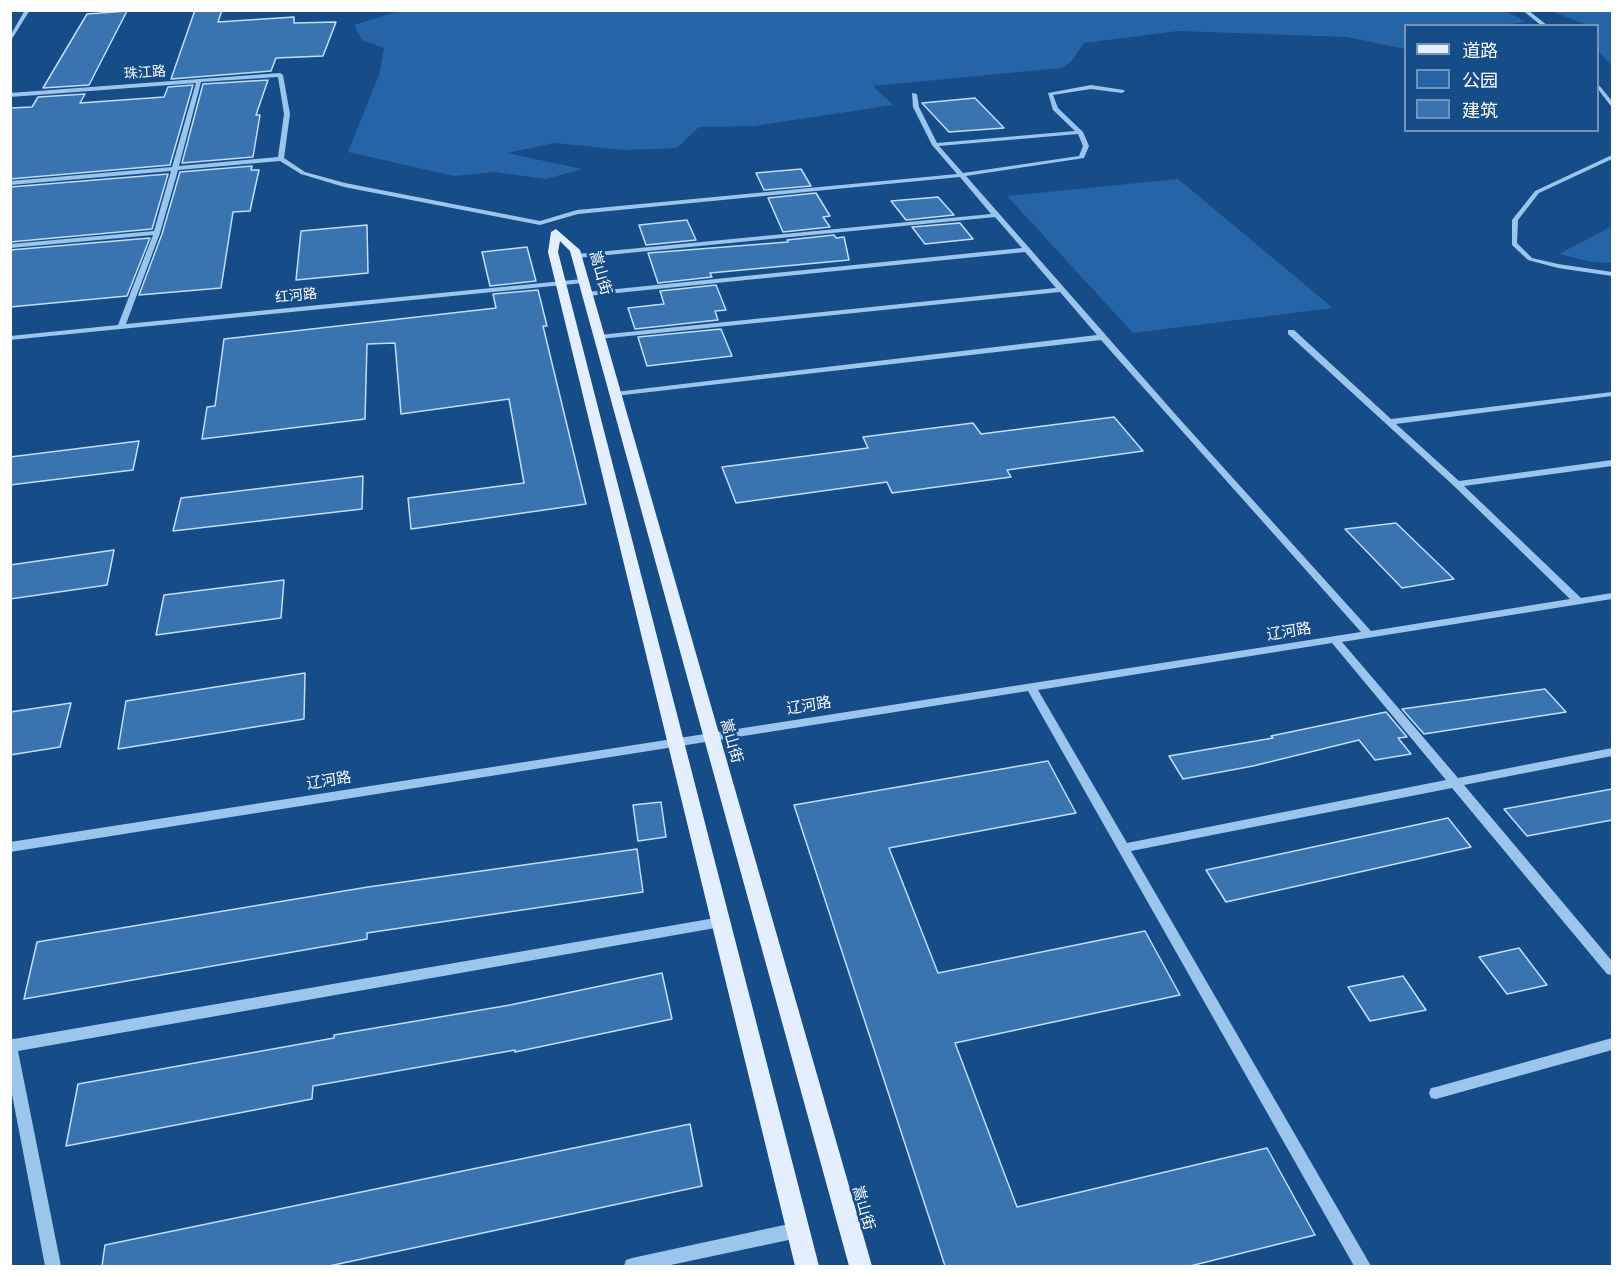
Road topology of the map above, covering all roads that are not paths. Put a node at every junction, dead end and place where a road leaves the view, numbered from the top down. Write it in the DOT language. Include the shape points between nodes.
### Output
graph roads {
  1 [pos="28,10"];
  2 [pos="1524,10"];
  3 [pos="1543,24"];
  4 [pos="10,41"];
  5 [pos="199,81"];
  6 [pos="1599,87"];
  7 [pos="1122,91"];
  8 [pos="914,94"];
  9 [pos="10,95"];
  10 [pos="1612,104"];
  11 [pos="1080,132"];
  12 [pos="935,145"];
  13 [pos="1612,158"];
  14 [pos="281,159"];
  15 [pos="175,168"];
  16 [pos="962,175"];
  17 [pos="10,183"];
  18 [pos="997,215"];
  19 [pos="540,223"];
  20 [pos="556,232"];
  21 [pos="157,233"];
  22 [pos="10,246"];
  23 [pos="1027,250"];
  24 [pos="577,256"];
  25 [pos="1612,274"];
  26 [pos="561,282"];
  27 [pos="585,287"];
  28 [pos="1062,290"];
  29 [pos="122,327"];
  30 [pos="1291,333"];
  31 [pos="599,337"];
  32 [pos="1103,337"];
  33 [pos="10,338"];
  34 [pos="615,394"];
  35 [pos="1612,394"];
  36 [pos="1390,422"];
  37 [pos="1612,463"];
  38 [pos="1457,484"];
  39 [pos="1611,597"];
  40 [pos="1579,602"];
  41 [pos="1368,634"];
  42 [pos="1335,640"];
  43 [pos="1031,687"];
  44 [pos="711,736"];
  45 [pos="676,742"];
  46 [pos="1612,752"];
  47 [pos="1455,784"];
  48 [pos="10,847"];
  49 [pos="1122,848"];
  50 [pos="721,922"];
  51 [pos="1612,969"];
  52 [pos="1612,1044"];
  53 [pos="11,1045"];
  54 [pos="1436,1093"];
  55 [pos="798,1230"];
  56 [pos="53,1266"];
  57 [pos="632,1266"];
  58 [pos="807,1266"];
  59 [pos="861,1266"];
  60 [pos="1363,1266"];
  1 -- 4 [label="street"];
  2 -- 3 [label="street"];
  5 -- 9 [label="street, 珠江路"];
  5 -- 14 [label="street, 珠江路" via="280,75 287,114"];
  5 -- 15 [label="street"];
  6 -- 10 [label="street"];
  7 -- 11 [label="street" via="1091,87 1050,94 1055,109"];
  8 -- 12 [label="street" via="916,107"];
  11 -- 12 [label="street"];
  11 -- 16 [label="street" via="1086,146 1082,157"];
  12 -- 16 [label="street"];
  13 -- 25 [label="street" via="1537,192 1515,220 1514,244 1530,259"];
  14 -- 15 [label="street"];
  14 -- 19 [label="street" via="303,173 344,185"];
  15 -- 17 [label="street"];
  15 -- 21 [label="street"];
  16 -- 18 [label="street"];
  16 -- 19 [label="street" via="577,212"];
  18 -- 23 [label="street"];
  18 -- 24 [label="street"];
  19 -- 20 [label="street, 嵩山街"];
  20 -- 24 [label="main road, 嵩山街"];
  20 -- 26 [label="main road" via="553,252"];
  21 -- 22 [label="street"];
  21 -- 29 [label="street"];
  23 -- 27 [label="street, 红河路"];
  23 -- 28 [label="street"];
  24 -- 27 [label="main road, 嵩山街"];
  26 -- 27 [label="street, 红河路"];
  26 -- 29 [label="street, 红河路"];
  26 -- 45 [label="main road"];
  27 -- 31 [label="main road, 嵩山街"];
  28 -- 31 [label="street"];
  28 -- 32 [label="street"];
  29 -- 33 [label="street, 红河路"];
  30 -- 36 [label="street"];
  31 -- 34 [label="main road, 嵩山街"];
  32 -- 34 [label="street"];
  32 -- 41 [label="street"];
  34 -- 44 [label="main road, 嵩山街"];
  35 -- 36 [label="street"];
  36 -- 38 [label="street"];
  37 -- 38 [label="street"];
  38 -- 40 [label="street"];
  39 -- 40 [label="street, 辽河路"];
  40 -- 41 [label="street, 辽河路"];
  41 -- 42 [label="street, 辽河路"];
  42 -- 43 [label="street, 辽河路"];
  42 -- 47 [label="street"];
  43 -- 44 [label="street, 辽河路"];
  43 -- 49 [label="street"];
  44 -- 45 [label="street, 辽河路"];
  44 -- 59 [label="main road, 嵩山街"];
  45 -- 48 [label="street, 辽河路"];
  45 -- 50 [label="main road"];
  46 -- 47 [label="street"];
  47 -- 49 [label="street"];
  47 -- 51 [label="street"];
  49 -- 60 [label="street"];
  50 -- 53 [label="street"];
  50 -- 55 [label="main road"];
  52 -- 54 [label="street"];
  53 -- 56 [label="street"];
  55 -- 57 [label="street"];
  55 -- 58 [label="main road"];
}
